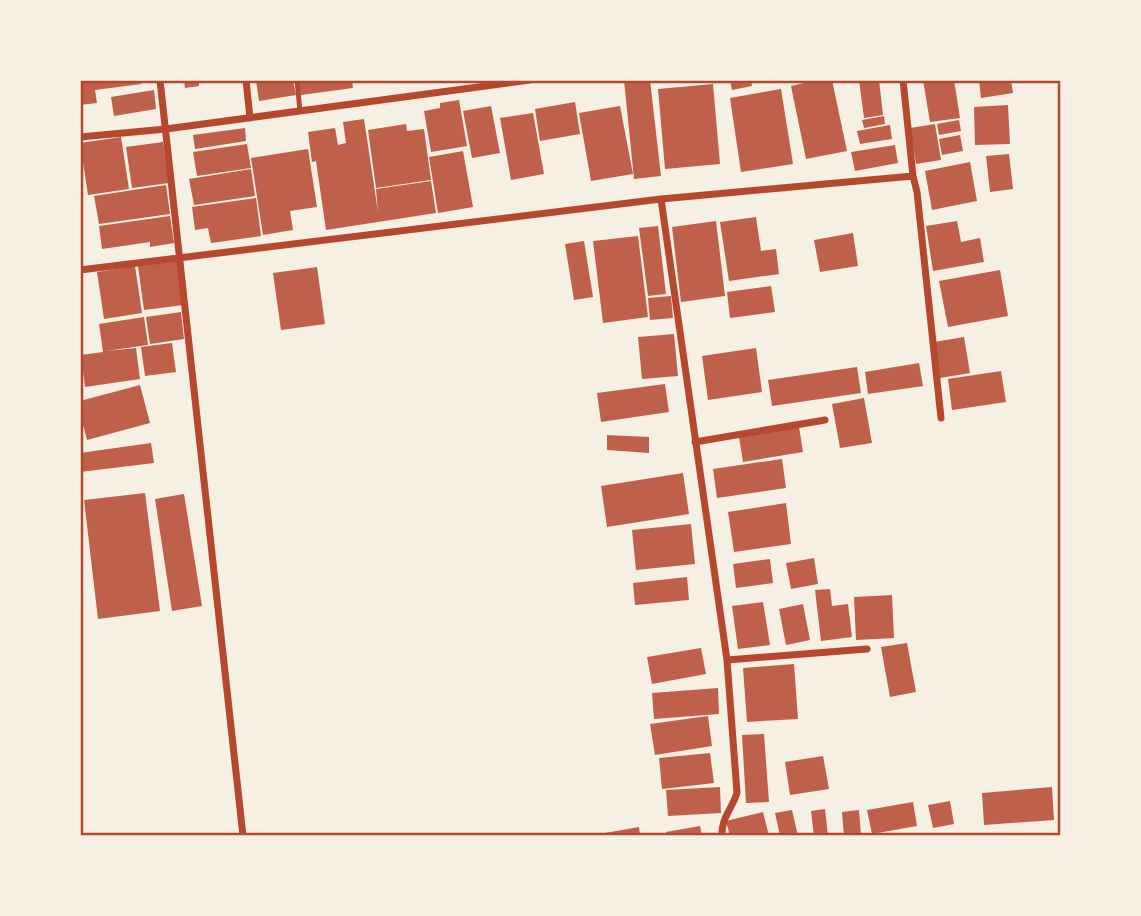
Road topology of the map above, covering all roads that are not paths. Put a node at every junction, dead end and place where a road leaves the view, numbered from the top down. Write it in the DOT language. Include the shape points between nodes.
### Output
graph roads {
  1 [pos="160,80"];
  2 [pos="246,80"];
  3 [pos="297,80"];
  4 [pos="530,80"];
  5 [pos="903,80"];
  6 [pos="300,111"];
  7 [pos="250,118"];
  8 [pos="166,129"];
  9 [pos="80,137"];
  10 [pos="913,176"];
  11 [pos="661,200"];
  12 [pos="181,257"];
  13 [pos="80,270"];
  14 [pos="941,418"];
  15 [pos="825,420"];
  16 [pos="695,442"];
  17 [pos="867,649"];
  18 [pos="727,660"];
  19 [pos="243,835"];
  20 [pos="722,835"];
  1 -- 8 [label="street"];
  2 -- 7 [label="street"];
  3 -- 6 [label="lane"];
  4 -- 6 [label="street"];
  5 -- 10 [label="street"];
  6 -- 7 [label="street"];
  7 -- 8 [label="street"];
  8 -- 9 [label="street"];
  8 -- 12 [label="street"];
  10 -- 11 [label="street"];
  10 -- 14 [label="street"];
  11 -- 12 [label="street"];
  11 -- 16 [label="street"];
  12 -- 13 [label="street"];
  12 -- 19 [label="street"];
  15 -- 16 [label="street"];
  16 -- 18 [label="street"];
  17 -- 18 [label="street"];
  18 -- 20 [label="street" via="737,793 722,821"];
}
